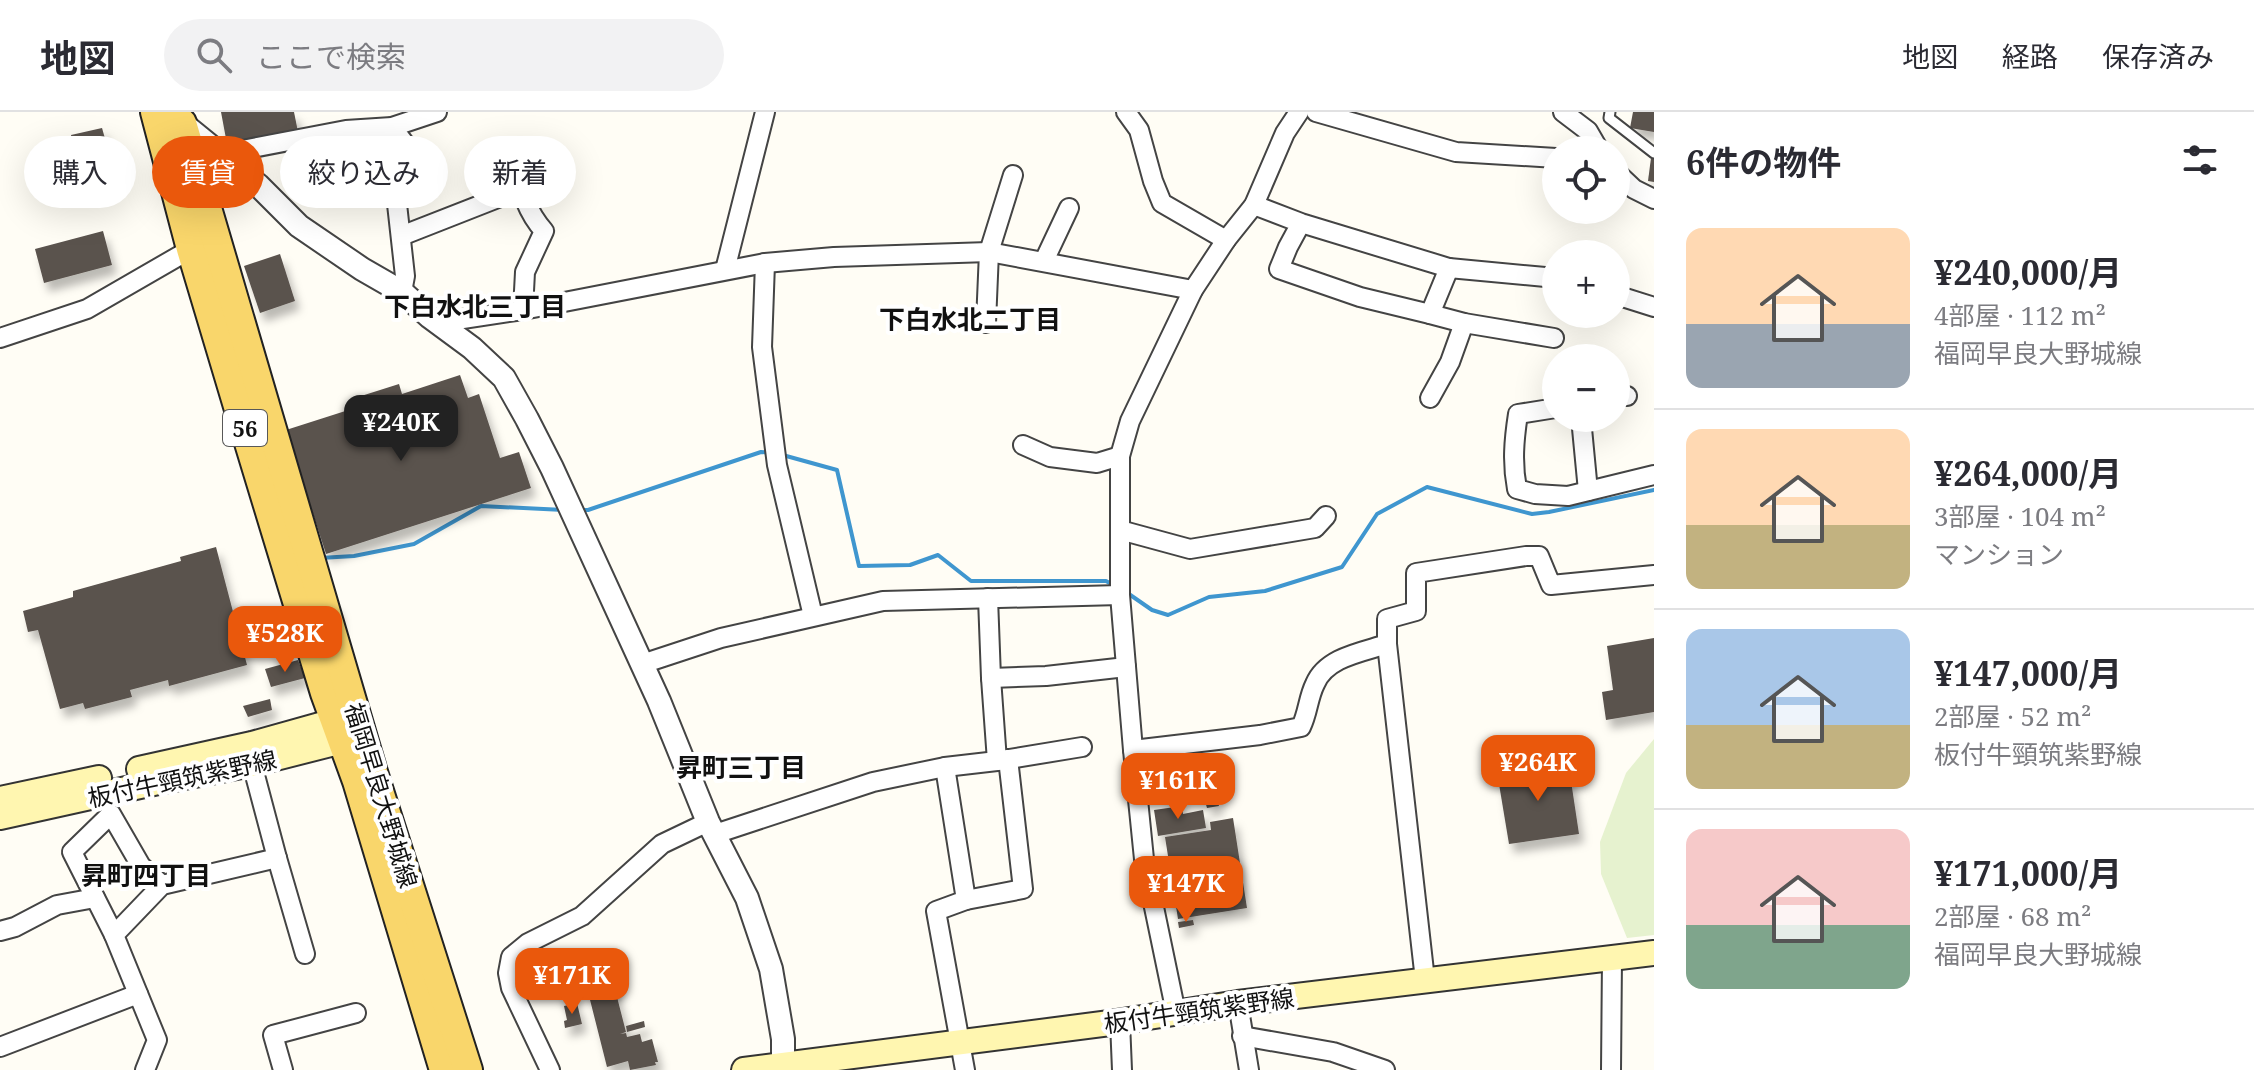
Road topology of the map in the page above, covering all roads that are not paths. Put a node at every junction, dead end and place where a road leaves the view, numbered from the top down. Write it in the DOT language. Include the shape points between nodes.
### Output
graph roads {
  1 [pos="155,112"];
  2 [pos="437,112"];
  3 [pos="765,112"];
  4 [pos="1126,112"];
  5 [pos="1299,112"];
  6 [pos="1316,112"];
  7 [pos="1563,112"];
  8 [pos="1610,112"];
  9 [pos="176,116"];
  10 [pos="366,120"];
  11 [pos="392,127"];
  12 [pos="200,136"];
  13 [pos="1591,136"];
  14 [pos="264,146"];
  15 [pos="1654,153"];
  16 [pos="1542,157"];
  17 [pos="1013,175"];
  18 [pos="1630,185"];
  19 [pos="264,193"];
  20 [pos="1654,199"];
  21 [pos="1254,205"];
  22 [pos="472,208"];
  23 [pos="528,208"];
  24 [pos="1069,208"];
  25 [pos="1301,223"];
  26 [pos="401,236"];
  27 [pos="1226,240"];
  28 [pos="191,249"];
  29 [pos="989,252"];
  30 [pos="1044,261"];
  31 [pos="765,263"];
  32 [pos="1449,268"];
  33 [pos="725,270"];
  34 [pos="1542,277"];
  35 [pos="1193,290"];
  36 [pos="402,292"];
  37 [pos="1630,299"];
  38 [pos="1654,307"];
  39 [pos="523,310"];
  40 [pos="1430,314"];
  41 [pos="986,323"];
  42 [pos="1464,323"];
  43 [pos="448,330"];
  44 [pos="0,338"];
  45 [pos="1554,338"];
  46 [pos="1430,398"];
  47 [pos="1542,410"];
  48 [pos="1582,432"];
  49 [pos="1023,445"];
  50 [pos="1120,456"];
  51 [pos="1654,475"];
  52 [pos="1588,491"];
  53 [pos="1326,516"];
  54 [pos="1120,530"];
  55 [pos="1654,575"];
  56 [pos="1120,595"];
  57 [pos="988,598"];
  58 [pos="813,616"];
  59 [pos="1387,644"];
  60 [pos="642,664"];
  61 [pos="1126,667"];
  62 [pos="991,678"];
  63 [pos="349,728"];
  64 [pos="1082,747"];
  65 [pos="1133,750"];
  66 [pos="1002,760"];
  67 [pos="252,764"];
  68 [pos="945,767"];
  69 [pos="0,799"];
  70 [pos="0,817"];
  71 [pos="712,828"];
  72 [pos="277,858"];
  73 [pos="162,885"];
  74 [pos="95,898"];
  75 [pos="966,900"];
  76 [pos="0,931"];
  77 [pos="114,935"];
  78 [pos="1654,953"];
  79 [pos="305,954"];
  80 [pos="1612,959"];
  81 [pos="1425,980"];
  82 [pos="138,994"];
  83 [pos="1238,1003"];
  84 [pos="356,1013"];
  85 [pos="1176,1013"];
  86 [pos="1120,1022"];
  87 [pos="1242,1036"];
  88 [pos="960,1042"];
  89 [pos="0,1047"];
  90 [pos="783,1067"];
  91 [pos="145,1070"];
  92 [pos="283,1070"];
  93 [pos="444,1070"];
  94 [pos="468,1070"];
  95 [pos="550,1070"];
  96 [pos="744,1070"];
  97 [pos="965,1070"];
  98 [pos="1122,1070"];
  99 [pos="1249,1070"];
  100 [pos="1385,1070"];
  101 [pos="1611,1070"];
  1 -- 28 [label="main road, 福岡早良大野城線 / 56"];
  2 -- 11 [label="street"];
  3 -- 33 [label="street"];
  4 -- 27 [label="street" via="1139,130 1162,203"];
  5 -- 21 [label="street"];
  6 -- 16 [label="street" via="1456,152"];
  7 -- 13 [label="street"];
  8 -- 15 [label="lane" via="1609,118"];
  9 -- 12 [label="street"];
  9 -- 63 [label="main road, 福岡早良大野城線 / 56"];
  10 -- 11 [label="street"];
  10 -- 14 [label="street" via="346,130"];
  11 -- 26 [label="street" via="405,144 407,162 397,204"];
  17 -- 29 [label="street"];
  18 -- 20 [label="street"];
  19 -- 36 [label="street" via="299,226"];
  21 -- 25 [label="street"];
  21 -- 27 [label="street"];
  22 -- 26 [label="street"];
  23 -- 39 [label="street" via="544,231 525,272"];
  24 -- 30 [label="street"];
  25 -- 32 [label="street"];
  25 -- 40 [label="street" via="1279,269"];
  26 -- 36 [label="street"];
  27 -- 35 [label="street"];
  28 -- 44 [label="street" via="87,309"];
  28 -- 63 [label="main road, 福岡早良大野城線 / 56"];
  29 -- 30 [label="street"];
  29 -- 31 [label="street"];
  29 -- 41 [label="street"];
  30 -- 35 [label="street"];
  31 -- 33 [label="street"];
  31 -- 58 [label="street" via="762,347 775,450"];
  32 -- 34 [label="street"];
  32 -- 40 [label="street"];
  33 -- 39 [label="street"];
  35 -- 50 [label="street" via="1130,421"];
  36 -- 43 [label="street"];
  37 -- 38 [label="street"];
  39 -- 43 [label="street" via="456,320"];
  40 -- 42 [label="street"];
  42 -- 45 [label="street"];
  42 -- 46 [label="street"];
  43 -- 60 [label="street" via="504,378 552,468"];
  47 -- 52 [label="street" via="1518,414 1513,470 1517,489 1568,496"];
  48 -- 52 [label="street"];
  49 -- 50 [label="street" via="1050,457 1097,463"];
  50 -- 54 [label="street"];
  51 -- 52 [label="street"];
  53 -- 54 [label="street" via="1315,528 1190,549"];
  54 -- 56 [label="street"];
  55 -- 59 [label="street" via="1551,585 1539,556 1416,573 1416,611 1387,619"];
  56 -- 57 [label="street"];
  56 -- 61 [label="street"];
  57 -- 58 [label="street" via="883,601"];
  57 -- 62 [label="street"];
  58 -- 60 [label="street"];
  59 -- 65 [label="street" via="1326,667 1301,727"];
  59 -- 81 [label="street"];
  60 -- 71 [label="street"];
  61 -- 62 [label="street"];
  61 -- 65 [label="street"];
  62 -- 66 [label="street"];
  63 -- 67 [label="main road, 板付牛頸筑紫野線"];
  63 -- 69 [label="main road, 板付牛頸筑紫野線"];
  63 -- 93 [label="main road, 福岡早良大野城線 / 56" via="357,781"];
  63 -- 94 [label="main road, 福岡早良大野城線 / 56" via="372,769"];
  64 -- 66 [label="street"];
  65 -- 85 [label="street" via="1144,859"];
  66 -- 68 [label="street"];
  66 -- 75 [label="street" via="1023,889"];
  67 -- 70 [label="main road, 板付牛頸筑紫野線"];
  67 -- 72 [label="street"];
  68 -- 71 [label="street"];
  68 -- 75 [label="street"];
  71 -- 90 [label="street" via="747,898 771,969"];
  71 -- 95 [label="street" via="662,844 582,916 511,957 511,988"];
  72 -- 73 [label="street"];
  72 -- 79 [label="street"];
  73 -- 74 [label="street" via="141,866 111,814 72,852"];
  73 -- 77 [label="street"];
  74 -- 76 [label="street" via="57,905"];
  74 -- 77 [label="street"];
  75 -- 88 [label="street" via="936,911"];
  77 -- 82 [label="street"];
  78 -- 80 [label="main road, 板付牛頸筑紫野線"];
  80 -- 81 [label="main road, 板付牛頸筑紫野線"];
  80 -- 101 [label="street"];
  81 -- 83 [label="main road, 板付牛頸筑紫野線"];
  82 -- 89 [label="street"];
  82 -- 91 [label="street" via="157,1040"];
  83 -- 85 [label="main road, 板付牛頸筑紫野線"];
  83 -- 87 [label="street"];
  84 -- 92 [label="street" via="273,1035"];
  85 -- 86 [label="main road, 板付牛頸筑紫野線"];
  86 -- 88 [label="main road, 板付牛頸筑紫野線"];
  86 -- 98 [label="street"];
  87 -- 99 [label="street"];
  87 -- 100 [label="street" via="1333,1052"];
  88 -- 90 [label="main road, 板付牛頸筑紫野線"];
  88 -- 97 [label="street"];
  90 -- 96 [label="main road, 板付牛頸筑紫野線"];
}
